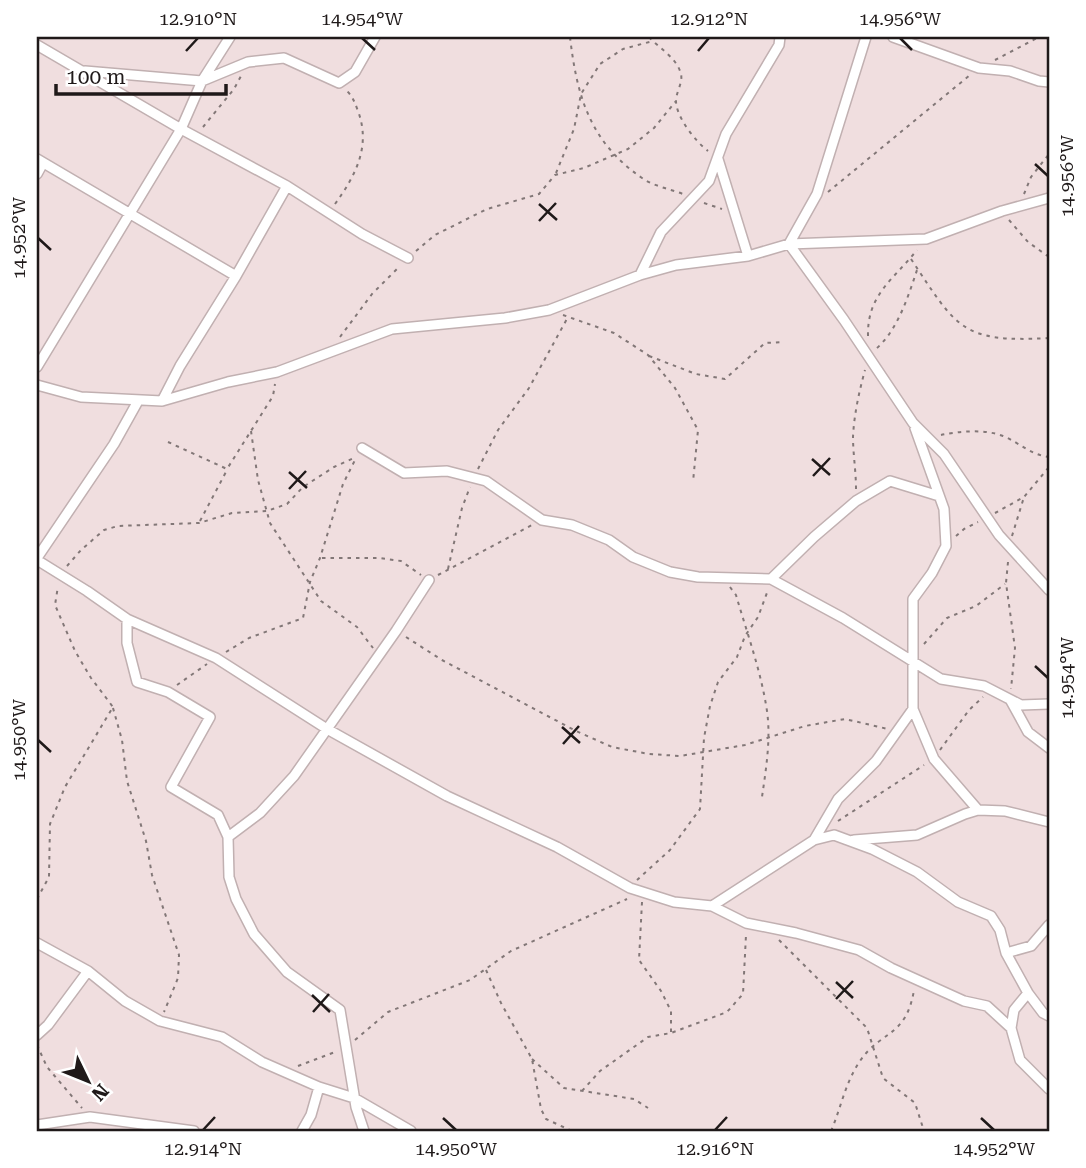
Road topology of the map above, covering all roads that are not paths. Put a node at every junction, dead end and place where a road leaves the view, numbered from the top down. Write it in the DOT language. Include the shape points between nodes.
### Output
graph roads {
  1 [pos="230,37"];
  2 [pos="375,37"];
  3 [pos="780,37"];
  4 [pos="866,37"];
  5 [pos="893,37"];
  6 [pos="37,45"];
  7 [pos="80,70"];
  8 [pos="202,81"];
  9 [pos="1049,82"];
  10 [pos="181,129"];
  11 [pos="718,159"];
  12 [pos="40,161"];
  13 [pos="37,174"];
  14 [pos="287,186"];
  15 [pos="1049,198"];
  16 [pos="128,213"];
  17 [pos="789,244"];
  18 [pos="748,256"];
  19 [pos="408,258"];
  20 [pos="640,275"];
  21 [pos="236,276"];
  22 [pos="37,367"];
  23 [pos="37,385"];
  24 [pos="138,401"];
  25 [pos="162,401"];
  26 [pos="913,423"];
  27 [pos="362,448"];
  28 [pos="939,496"];
  29 [pos="37,559"];
  30 [pos="771,579"];
  31 [pos="429,580"];
  32 [pos="1049,590"];
  33 [pos="127,619"];
  34 [pos="913,657"];
  35 [pos="1010,699"];
  36 [pos="1049,704"];
  37 [pos="913,709"];
  38 [pos="327,729"];
  39 [pos="1049,748"];
  40 [pos="978,810"];
  41 [pos="1049,822"];
  42 [pos="228,837"];
  43 [pos="814,840"];
  44 [pos="848,840"];
  45 [pos="712,906"];
  46 [pos="1049,925"];
  47 [pos="37,943"];
  48 [pos="1006,953"];
  49 [pos="88,971"];
  50 [pos="1028,993"];
  51 [pos="987,1006"];
  52 [pos="1014,1010"];
  53 [pos="1049,1016"];
  54 [pos="1011,1028"];
  55 [pos="37,1035"];
  56 [pos="319,1087"];
  57 [pos="1049,1089"];
  58 [pos="354,1098"];
  59 [pos="37,1125"];
  60 [pos="194,1131"];
  61 [pos="302,1131"];
  62 [pos="364,1131"];
  63 [pos="411,1131"];
  1 -- 8 [label="street"];
  2 -- 8 [label="street" via="355,72 339,83 284,58 248,62"];
  3 -- 11 [label="street" via="726,134"];
  4 -- 17 [label="street" via="817,194"];
  5 -- 9 [label="street" via="979,68"];
  6 -- 7 [label="street"];
  7 -- 8 [label="street"];
  7 -- 10 [label="street"];
  8 -- 10 [label="street"];
  10 -- 14 [label="street"];
  10 -- 16 [label="street"];
  11 -- 18 [label="street"];
  11 -- 20 [label="street" via="695,199 661,232"];
  12 -- 13 [label="street"];
  12 -- 16 [label="street"];
  14 -- 19 [label="street"];
  14 -- 21 [label="street"];
  15 -- 17 [label="street" via="926,239"];
  16 -- 21 [label="street"];
  16 -- 22 [label="street"];
  17 -- 18 [label="street"];
  17 -- 26 [label="street"];
  18 -- 20 [label="street" via="676,265"];
  20 -- 25 [label="street" via="549,310 392,329 276,372"];
  21 -- 25 [label="street"];
  23 -- 24 [label="street" via="82,397"];
  24 -- 25 [label="street"];
  24 -- 29 [label="street"];
  26 -- 28 [label="street"];
  26 -- 32 [label="street" via="944,454 987,517"];
  27 -- 30 [label="street" via="404,473 447,471 486,481 542,520 572,525 609,540 639,560 670,572"];
  28 -- 30 [label="street" via="890,481 856,500"];
  28 -- 34 [label="street" via="946,546 913,599"];
  29 -- 33 [label="street"];
  30 -- 34 [label="street"];
  31 -- 38 [label="street"];
  33 -- 38 [label="street" via="216,658"];
  33 -- 42 [label="street" via="127,643 137,682 168,692 210,717 170,787 218,815"];
  34 -- 35 [label="street" via="941,679 984,685"];
  34 -- 37 [label="street"];
  35 -- 36 [label="street" via="1021,705"];
  35 -- 39 [label="street" via="1028,732"];
  37 -- 40 [label="street" via="934,760"];
  37 -- 43 [label="street" via="876,761 838,799"];
  38 -- 42 [label="street" via="260,813"];
  38 -- 45 [label="street" via="447,796 557,847 630,888 674,902"];
  40 -- 41 [label="street" via="1005,811"];
  40 -- 44 [label="street" via="917,835"];
  42 -- 58 [label="street" via="229,877 254,934 287,972 340,1010"];
  43 -- 44 [label="street" via="834,835"];
  43 -- 45 [label="street"];
  44 -- 48 [label="street" via="917,872 958,902 991,916"];
  45 -- 51 [label="street" via="746,923 859,950 964,1001"];
  46 -- 48 [label="street" via="1031,946"];
  47 -- 49 [label="street"];
  48 -- 50 [label="street"];
  49 -- 55 [label="street"];
  49 -- 56 [label="street" via="125,1001 160,1021 222,1037 262,1062"];
  50 -- 52 [label="street"];
  50 -- 53 [label="street"];
  51 -- 52 [label="street"];
  51 -- 54 [label="street"];
  52 -- 54 [label="street"];
  54 -- 57 [label="street" via="1020,1060"];
  56 -- 58 [label="street"];
  56 -- 61 [label="street"];
  58 -- 62 [label="street"];
  58 -- 63 [label="street"];
  59 -- 60 [label="street" via="90,1117"];
}
